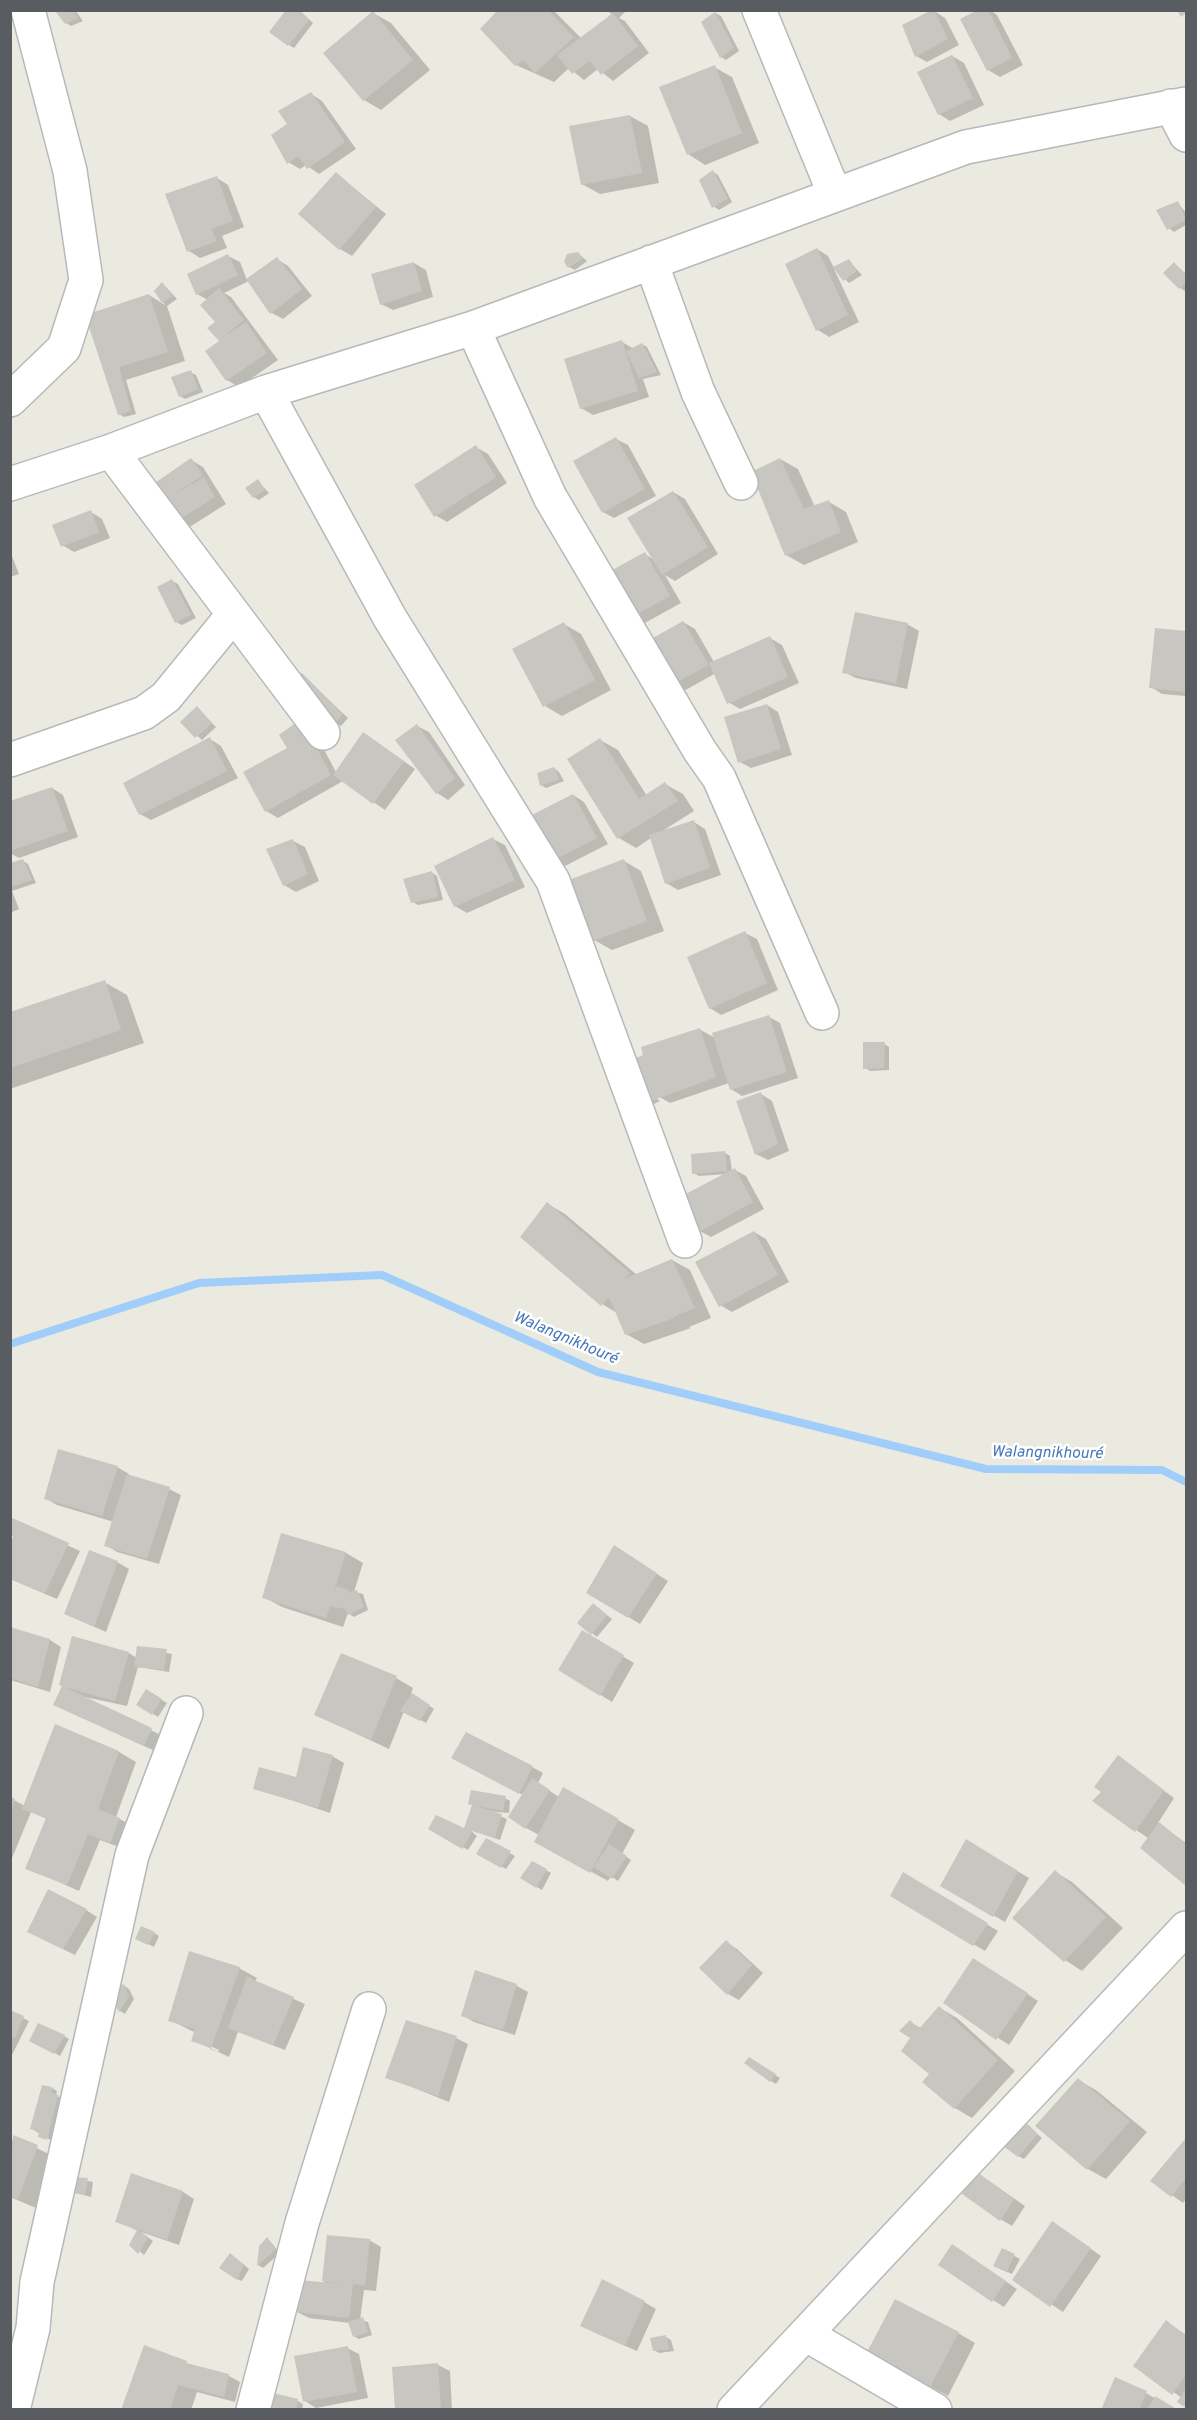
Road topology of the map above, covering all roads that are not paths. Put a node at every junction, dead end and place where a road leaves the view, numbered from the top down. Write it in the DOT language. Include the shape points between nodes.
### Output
graph roads {
  1 [pos="28,10"];
  2 [pos="759,10"];
  3 [pos="1179,105"];
  4 [pos="1186,135"];
  5 [pos="835,195"];
  6 [pos="651,262"];
  7 [pos="473,328"];
  8 [pos="266,392"];
  9 [pos="10,400"];
  10 [pos="111,450"];
  11 [pos="741,483"];
  12 [pos="10,484"];
  13 [pos="233,615"];
  14 [pos="323,733"];
  15 [pos="10,760"];
  16 [pos="822,1013"];
  17 [pos="685,1241"];
  18 [pos="186,1713"];
  19 [pos="1186,1928"];
  20 [pos="369,2009"];
  21 [pos="807,2335"];
  22 [pos="13,2409"];
  23 [pos="253,2409"];
  24 [pos="734,2409"];
  25 [pos="935,2409"];
  1 -- 9 [label="street" via="70,171 86,280 64,348"];
  2 -- 5 [label="street"];
  3 -- 4 [label="street"];
  3 -- 5 [label="street" via="966,147"];
  5 -- 6 [label="street"];
  6 -- 7 [label="street"];
  6 -- 11 [label="street" via="698,392"];
  7 -- 8 [label="street"];
  7 -- 16 [label="street" via="550,497 719,778"];
  8 -- 10 [label="street"];
  8 -- 17 [label="street" via="390,618 553,881"];
  10 -- 12 [label="street"];
  10 -- 13 [label="street"];
  13 -- 14 [label="street"];
  13 -- 15 [label="street" via="166,697 144,712"];
  18 -- 22 [label="street" via="132,1855 37,2282 33,2328"];
  19 -- 21 [label="street"];
  20 -- 23 [label="street" via="302,2223"];
  21 -- 24 [label="street"];
  21 -- 25 [label="street"];
}
